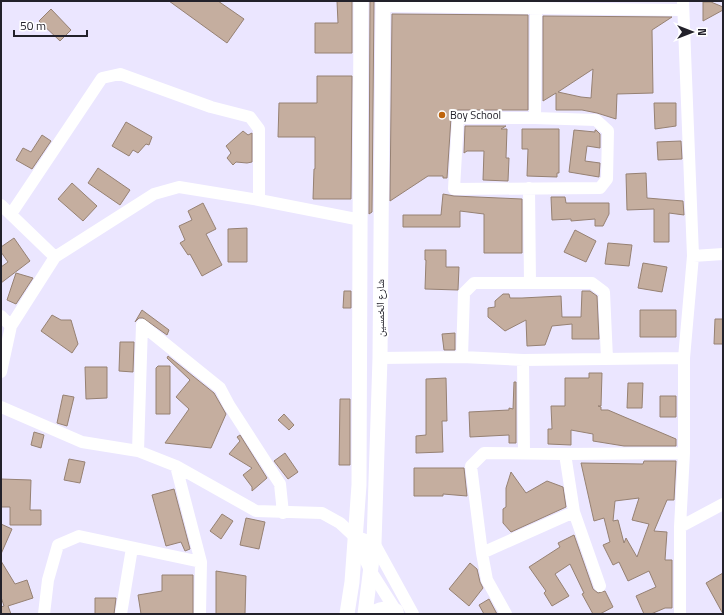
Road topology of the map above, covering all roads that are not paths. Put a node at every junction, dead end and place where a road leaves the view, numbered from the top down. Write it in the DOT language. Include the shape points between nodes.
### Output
graph roads {
  1 [pos="362,1"];
  2 [pos="383,4"];
  3 [pos="455,4"];
  4 [pos="683,6"];
  5 [pos="536,9"];
  6 [pos="535,118"];
  7 [pos="529,188"];
  8 [pos="259,200"];
  9 [pos="1,205"];
  10 [pos="11,214"];
  11 [pos="361,220"];
  12 [pos="723,254"];
  13 [pos="693,256"];
  14 [pos="55,257"];
  15 [pos="530,283"];
  16 [pos="1,316"];
  17 [pos="12,326"];
  18 [pos="462,357"];
  19 [pos="380,358"];
  20 [pos="684,358"];
  21 [pos="607,359"];
  22 [pos="523,360"];
  23 [pos="1,372"];
  24 [pos="1,407"];
  25 [pos="138,451"];
  26 [pos="524,453"];
  27 [pos="684,453"];
  28 [pos="565,454"];
  29 [pos="176,466"];
  30 [pos="723,504"];
  31 [pos="574,512"];
  32 [pos="283,513"];
  33 [pos="680,527"];
  34 [pos="354,536"];
  35 [pos="374,543"];
  36 [pos="132,548"];
  37 [pos="482,553"];
  38 [pos="201,562"];
  39 [pos="370,570"];
  40 [pos="600,586"];
  41 [pos="397,612"];
  42 [pos="44,614"];
  43 [pos="121,614"];
  44 [pos="200,614"];
  45 [pos="347,614"];
  46 [pos="365,614"];
  47 [pos="372,614"];
  48 [pos="413,614"];
  49 [pos="506,614"];
  50 [pos="680,614"];
  1 -- 11 [label="main road, شارع الخمسين"];
  2 -- 3 [label="street"];
  2 -- 19 [label="main road, شارع الخمسين"];
  3 -- 5 [label="street"];
  4 -- 5 [label="street"];
  4 -- 13 [label="street"];
  5 -- 6 [label="street"];
  6 -- 7 [label="street" via="596,120 608,131 607,179 600,188"];
  6 -- 7 [label="street" via="458,118 454,189"];
  7 -- 15 [label="street"];
  8 -- 10 [label="street" via="259,129 250,117 211,107 120,74 102,78"];
  8 -- 11 [label="street"];
  8 -- 14 [label="street" via="179,187 154,194"];
  9 -- 10 [label="street"];
  10 -- 14 [label="street"];
  11 -- 34 [label="main road, شارع الخمسين" via="359,485"];
  12 -- 13 [label="street"];
  13 -- 20 [label="street"];
  14 -- 17 [label="street"];
  15 -- 18 [label="street" via="474,283 464,293"];
  15 -- 21 [label="street" via="592,283 604,292"];
  16 -- 17 [label="street"];
  17 -- 23 [label="street"];
  18 -- 19 [label="street"];
  18 -- 22 [label="street"];
  19 -- 35 [label="main road, شارع الخمسين"];
  20 -- 21 [label="street"];
  20 -- 27 [label="street"];
  21 -- 22 [label="street"];
  22 -- 26 [label="street"];
  24 -- 25 [label="street" via="82,442"];
  25 -- 29 [label="street"];
  25 -- 32 [label="street" via="142,325 220,388 280,484"];
  26 -- 28 [label="street"];
  26 -- 37 [label="street" via="484,453 471,466"];
  27 -- 28 [label="street"];
  27 -- 33 [label="street"];
  28 -- 31 [label="street"];
  29 -- 32 [label="street" via="256,512"];
  29 -- 38 [label="street"];
  30 -- 33 [label="street"];
  31 -- 37 [label="street"];
  31 -- 40 [label="street"];
  32 -- 34 [label="street" via="322,513 340,523"];
  33 -- 50 [label="street"];
  34 -- 35 [label="street"];
  34 -- 39 [label="street"];
  34 -- 45 [label="main road, شارع الخمسين" via="352,582"];
  35 -- 39 [label="main road, شارع الخمسين"];
  35 -- 48 [label="street"];
  36 -- 38 [label="street"];
  36 -- 42 [label="street" via="79,536 58,545 48,580"];
  36 -- 43 [label="street"];
  37 -- 49 [label="street" via="487,580"];
  38 -- 44 [label="street"];
  39 -- 41 [label="street"];
  39 -- 46 [label="main road, شارع الخمسين"];
  41 -- 47 [label="main road" via="386,609"];
}
